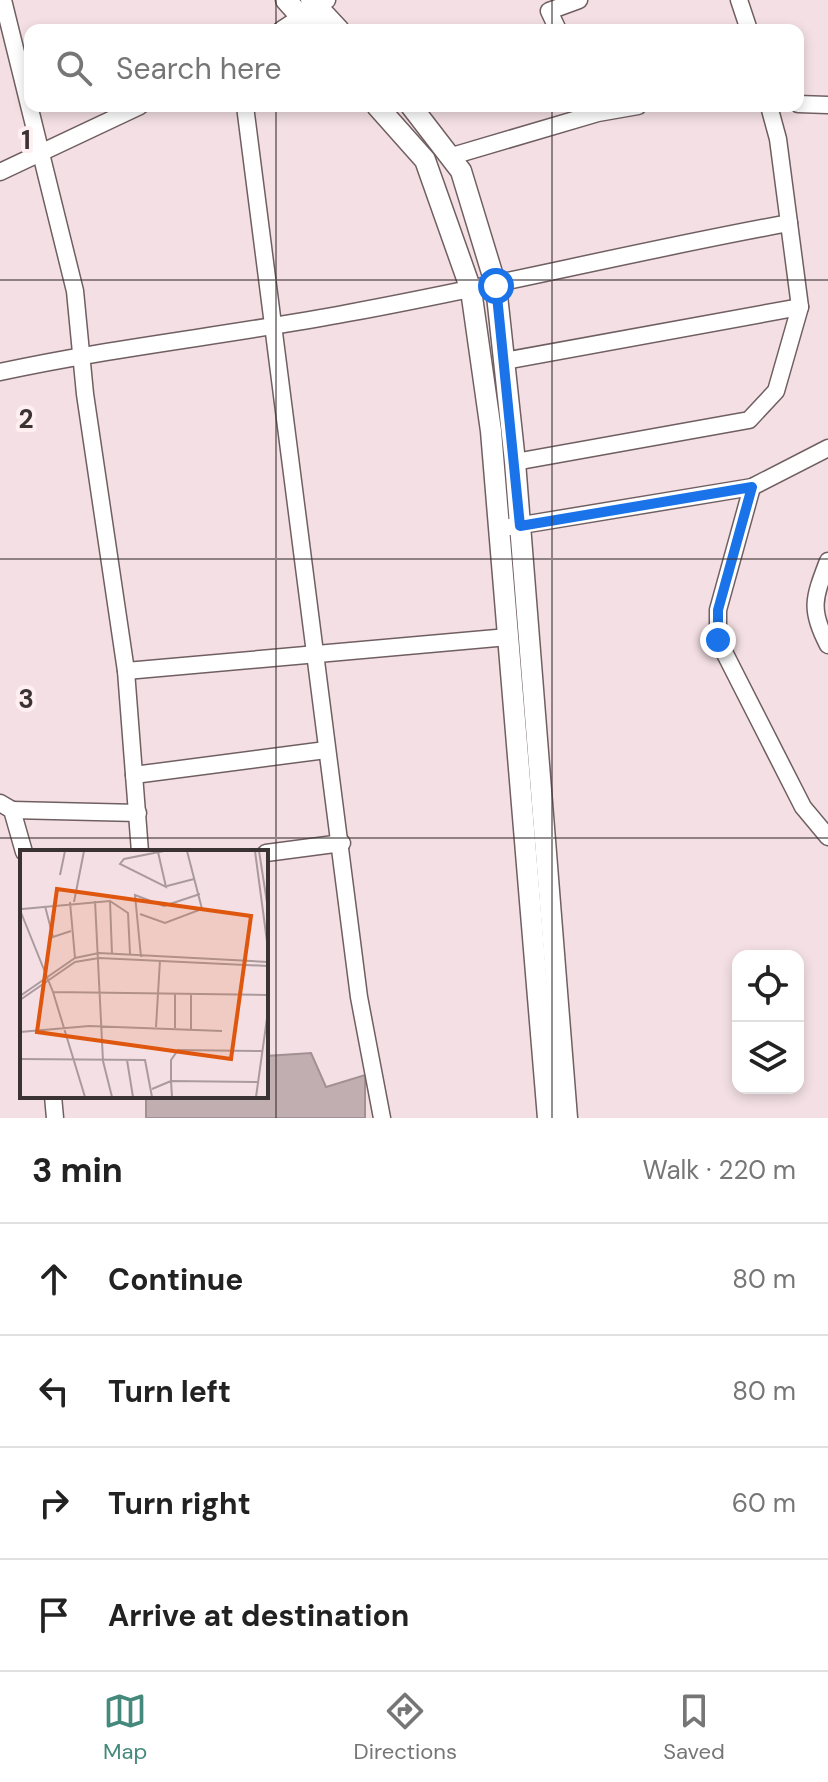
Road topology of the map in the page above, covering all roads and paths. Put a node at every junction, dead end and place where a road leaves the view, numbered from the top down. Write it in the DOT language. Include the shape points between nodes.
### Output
graph roads {
  1 [pos="3,0"];
  2 [pos="286,0"];
  3 [pos="579,0"];
  4 [pos="739,0"];
  5 [pos="546,6"];
  6 [pos="314,11"];
  7 [pos="291,24"];
  8 [pos="331,24"];
  9 [pos="555,24"];
  10 [pos="747,24"];
  11 [pos="24,87"];
  12 [pos="804,104"];
  13 [pos="828,105"];
  14 [pos="30,112"];
  15 [pos="128,112"];
  16 [pos="246,112"];
  17 [pos="382,112"];
  18 [pos="416,112"];
  19 [pos="590,112"];
  20 [pos="771,112"];
  21 [pos="40,154"];
  22 [pos="452,156"];
  23 [pos="0,172"];
  24 [pos="789,223"];
  25 [pos="496,286"];
  26 [pos="471,290"];
  27 [pos="800,307"];
  28 [pos="275,327"];
  29 [pos="81,355"];
  30 [pos="504,361"];
  31 [pos="0,372"];
  32 [pos="828,448"];
  33 [pos="515,462"];
  34 [pos="752,487"];
  35 [pos="520,526"];
  36 [pos="499,528"];
  37 [pos="828,561"];
  38 [pos="508,637"];
  39 [pos="828,645"];
  40 [pos="315,652"];
  41 [pos="126,671"];
  42 [pos="326,750"];
  43 [pos="134,775"];
  44 [pos="6,806"];
  45 [pos="138,813"];
  46 [pos="828,837"];
  47 [pos="342,843"];
  48 [pos="23,850"];
  49 [pos="140,850"];
  50 [pos="268,853"];
  51 [pos="53,1098"];
  52 [pos="55,1118"];
  53 [pos="382,1118"];
  54 [pos="548,1118"];
  55 [pos="567,1118"];
  1 -- 11 [label="street"];
  2 -- 6 [label="street"];
  3 -- 5 [label="street"];
  4 -- 10 [label="street"];
  5 -- 9 [label="street"];
  6 -- 7 [label="street"];
  6 -- 8 [label="street"];
  12 -- 13 [label="street"];
  14 -- 21 [label="street"];
  15 -- 21 [label="street"];
  16 -- 28 [label="street"];
  17 -- 26 [label="street" via="425,160"];
  18 -- 22 [label="street"];
  19 -- 22 [label="street"];
  20 -- 24 [label="street"];
  21 -- 23 [label="street"];
  21 -- 29 [label="street" via="64,236"];
  22 -- 25 [label="street"];
  24 -- 25 [label="street" via="639,251"];
  24 -- 27 [label="street"];
  25 -- 26 [label="street"];
  25 -- 30 [label="street"];
  26 -- 28 [label="street"];
  26 -- 36 [label="street"];
  27 -- 30 [label="street"];
  27 -- 33 [label="street" via="776,391 749,420"];
  28 -- 29 [label="street"];
  28 -- 40 [label="street"];
  29 -- 31 [label="street"];
  29 -- 41 [label="street"];
  30 -- 33 [label="street"];
  32 -- 34 [label="street"];
  33 -- 35 [label="street"];
  34 -- 35 [label="street"];
  34 -- 46 [label="street" via="718,610 718,640 803,807"];
  35 -- 36 [label="street"];
  35 -- 55 [label="street"];
  36 -- 38 [label="street"];
  37 -- 39 [label="street" via="814,607"];
  38 -- 40 [label="street"];
  38 -- 54 [label="street"];
  40 -- 41 [label="street"];
  40 -- 42 [label="street"];
  41 -- 43 [label="street"];
  42 -- 43 [label="street"];
  42 -- 47 [label="street"];
  43 -- 45 [label="street"];
  44 -- 45 [label="street"];
  44 -- 48 [label="street"];
  45 -- 49 [label="street"];
  47 -- 50 [label="street"];
  47 -- 53 [label="street" via="359,997"];
  51 -- 52 [label="street"];
}
